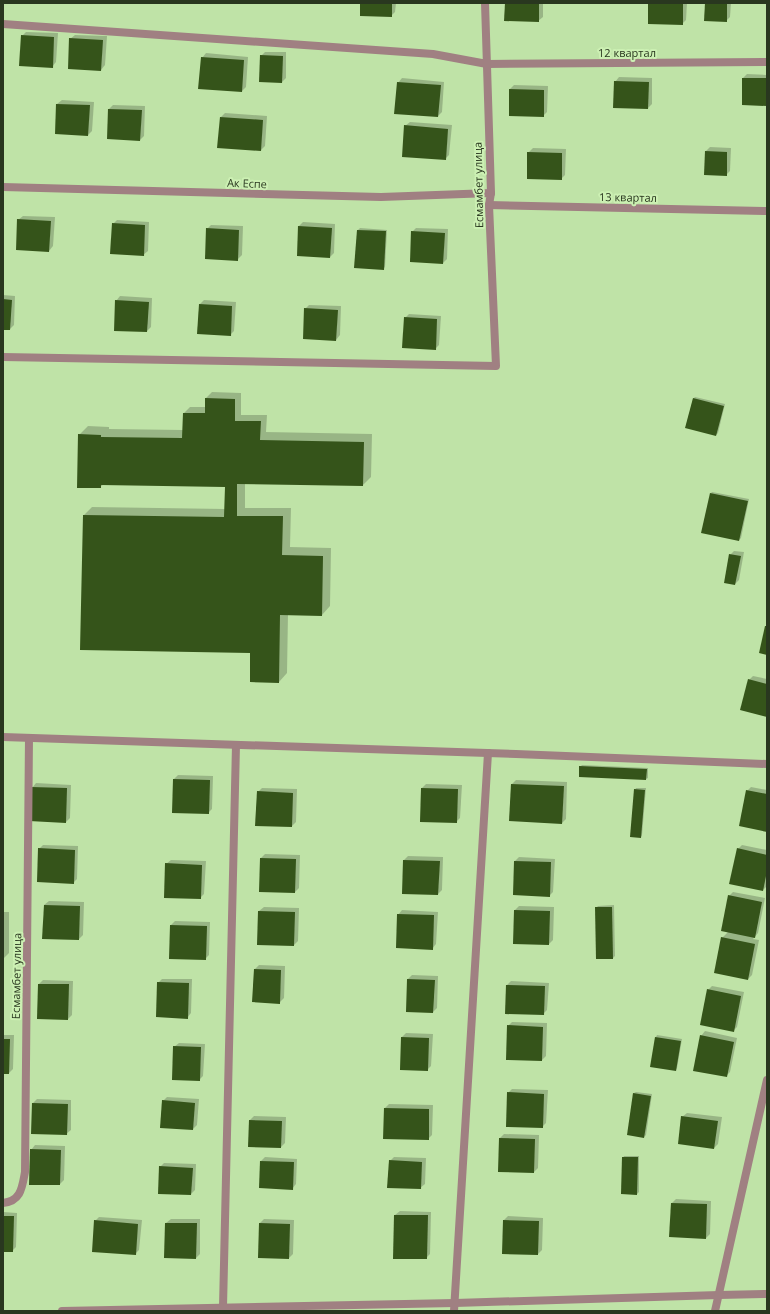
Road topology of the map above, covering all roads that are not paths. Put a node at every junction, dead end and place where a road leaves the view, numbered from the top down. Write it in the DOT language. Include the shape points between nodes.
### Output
graph roads {
  1 [pos="485,3"];
  2 [pos="3,24"];
  3 [pos="767,62"];
  4 [pos="487,64"];
  5 [pos="3,187"];
  6 [pos="491,193"];
  7 [pos="489,205"];
  8 [pos="767,211"];
  9 [pos="3,357"];
  10 [pos="3,737"];
  11 [pos="29,738"];
  12 [pos="236,745"];
  13 [pos="488,753"];
  14 [pos="767,764"];
  15 [pos="767,1080"];
  16 [pos="3,1203"];
  17 [pos="767,1294"];
  18 [pos="719,1295"];
  19 [pos="223,1307"];
  20 [pos="454,1307"];
  21 [pos="62,1311"];
  22 [pos="715,1311"];
  1 -- 4 [label="street, Есмамбет улица"];
  2 -- 4 [label="street" via="433,54"];
  3 -- 4 [label="street, 12 квартал"];
  4 -- 6 [label="street, Есмамбет улица"];
  5 -- 6 [label="street, Ак Еспе" via="381,198"];
  6 -- 7 [label="street, Есмамбет улица"];
  7 -- 8 [label="street, 13 квартал"];
  7 -- 9 [label="street, Есмамбет улица" via="496,366"];
  10 -- 11 [label="street"];
  11 -- 12 [label="street"];
  11 -- 16 [label="street, Есмамбет улица" via="25,1172 18,1197"];
  12 -- 13 [label="street"];
  12 -- 19 [label="street"];
  13 -- 14 [label="street"];
  13 -- 20 [label="street"];
  15 -- 18 [label="street"];
  17 -- 18 [label="street"];
  18 -- 20 [label="street"];
  18 -- 22 [label="street"];
  19 -- 20 [label="street"];
  19 -- 21 [label="street"];
}
